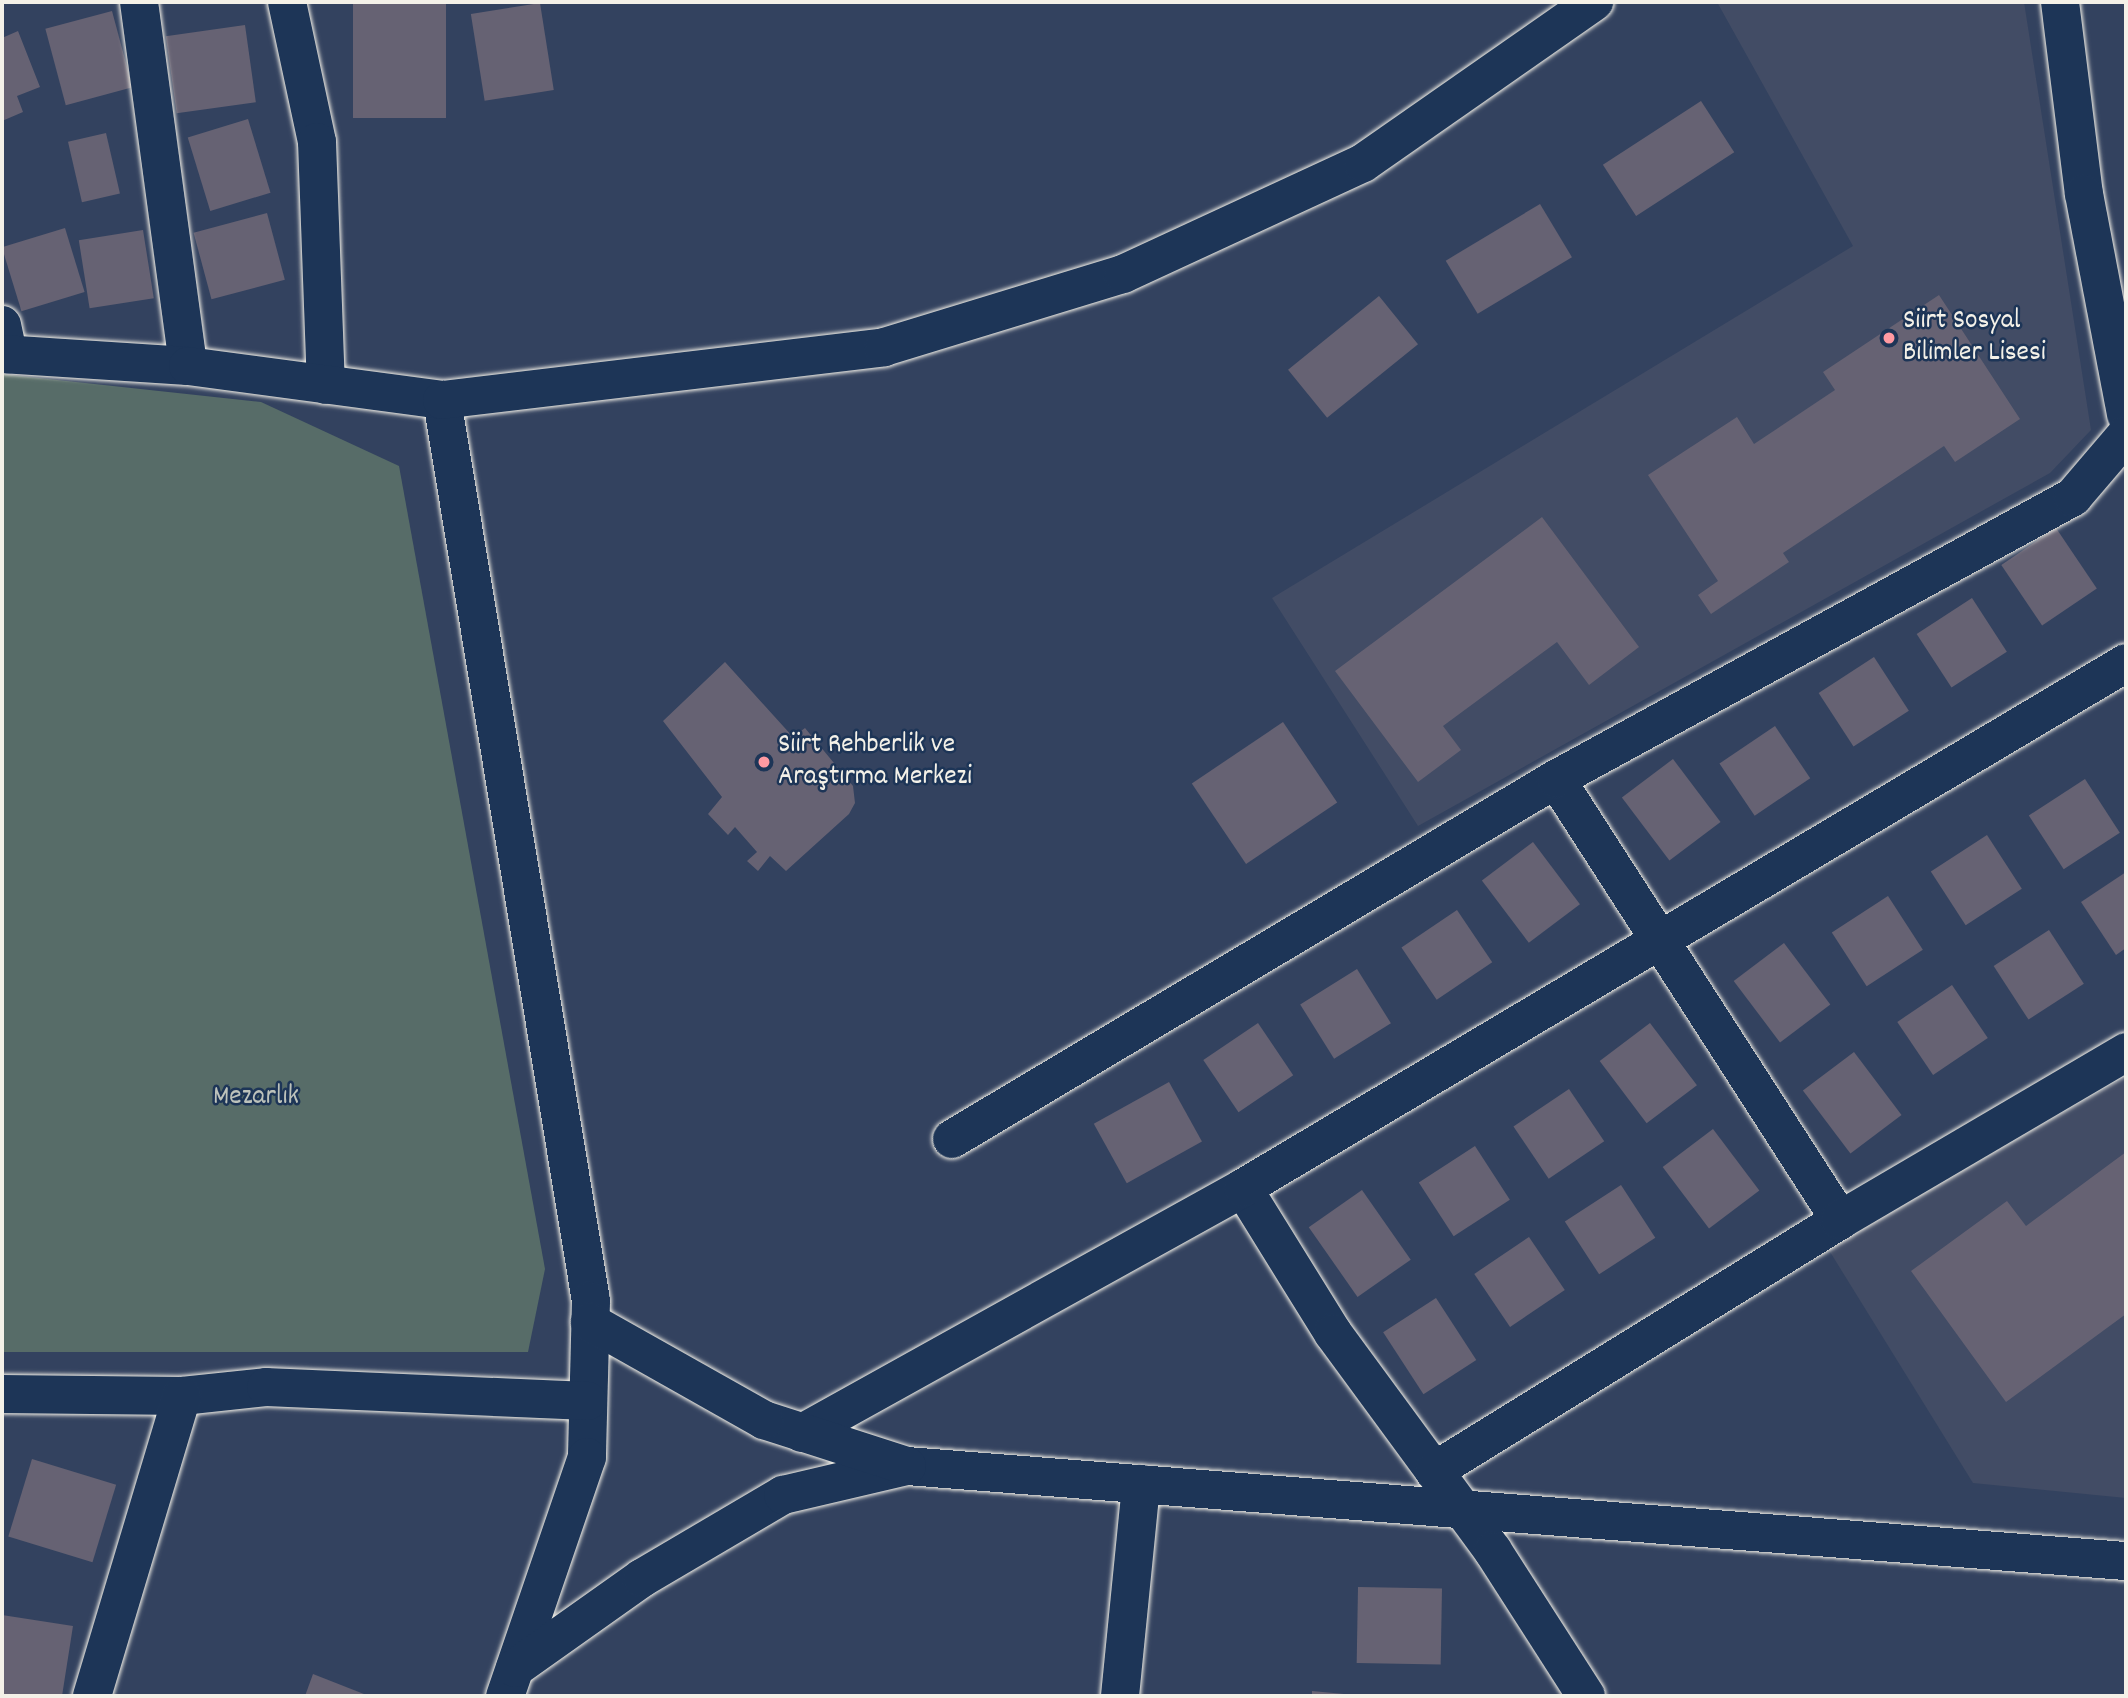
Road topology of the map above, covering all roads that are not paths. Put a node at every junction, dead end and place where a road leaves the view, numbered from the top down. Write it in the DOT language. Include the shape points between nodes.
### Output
graph roads {
  1 [pos="139,2"];
  2 [pos="287,2"];
  3 [pos="1594,2"];
  4 [pos="2060,2"];
  5 [pos="4,344"];
  6 [pos="188,366"];
  7 [pos="326,385"];
  8 [pos="442,400"];
  9 [pos="2126,415"];
  10 [pos="2126,435"];
  11 [pos="2126,663"];
  12 [pos="1556,779"];
  13 [pos="1664,942"];
  14 [pos="2126,1052"];
  15 [pos="952,1139"];
  16 [pos="1243,1188"];
  17 [pos="1840,1220"];
  18 [pos="590,1322"];
  19 [pos="2,1394"];
  20 [pos="182,1396"];
  21 [pos="588,1401"];
  22 [pos="802,1433"];
  23 [pos="907,1466"];
  24 [pos="1434,1471"];
  25 [pos="1141,1484"];
  26 [pos="1462,1509"];
  27 [pos="2126,1561"];
  28 [pos="510,1682"];
  29 [pos="92,1696"];
  30 [pos="1120,1696"];
  31 [pos="1586,1696"];
  1 -- 6 [label="street"];
  2 -- 7 [label="street" via="317,142"];
  3 -- 8 [label="street" via="1363,163 1123,274 884,347"];
  4 -- 9 [label="street" via="2084,194"];
  5 -- 6 [label="street"];
  6 -- 7 [label="street"];
  7 -- 8 [label="street"];
  8 -- 18 [label="street"];
  10 -- 12 [label="street" via="2073,498"];
  11 -- 13 [label="street"];
  12 -- 13 [label="street"];
  12 -- 15 [label="street"];
  13 -- 16 [label="street"];
  13 -- 17 [label="street"];
  14 -- 17 [label="street"];
  16 -- 22 [label="street"];
  16 -- 24 [label="street" via="1333,1333"];
  17 -- 24 [label="street"];
  18 -- 21 [label="street"];
  18 -- 22 [label="street" via="764,1420"];
  19 -- 20 [label="street"];
  20 -- 21 [label="street" via="266,1387"];
  20 -- 29 [label="street"];
  21 -- 28 [label="street" via="587,1457"];
  22 -- 23 [label="street"];
  23 -- 25 [label="street"];
  23 -- 28 [label="street" via="783,1495 642,1578"];
  24 -- 26 [label="street"];
  25 -- 26 [label="street"];
  25 -- 30 [label="street"];
  26 -- 27 [label="street"];
  26 -- 31 [label="street"];
}
